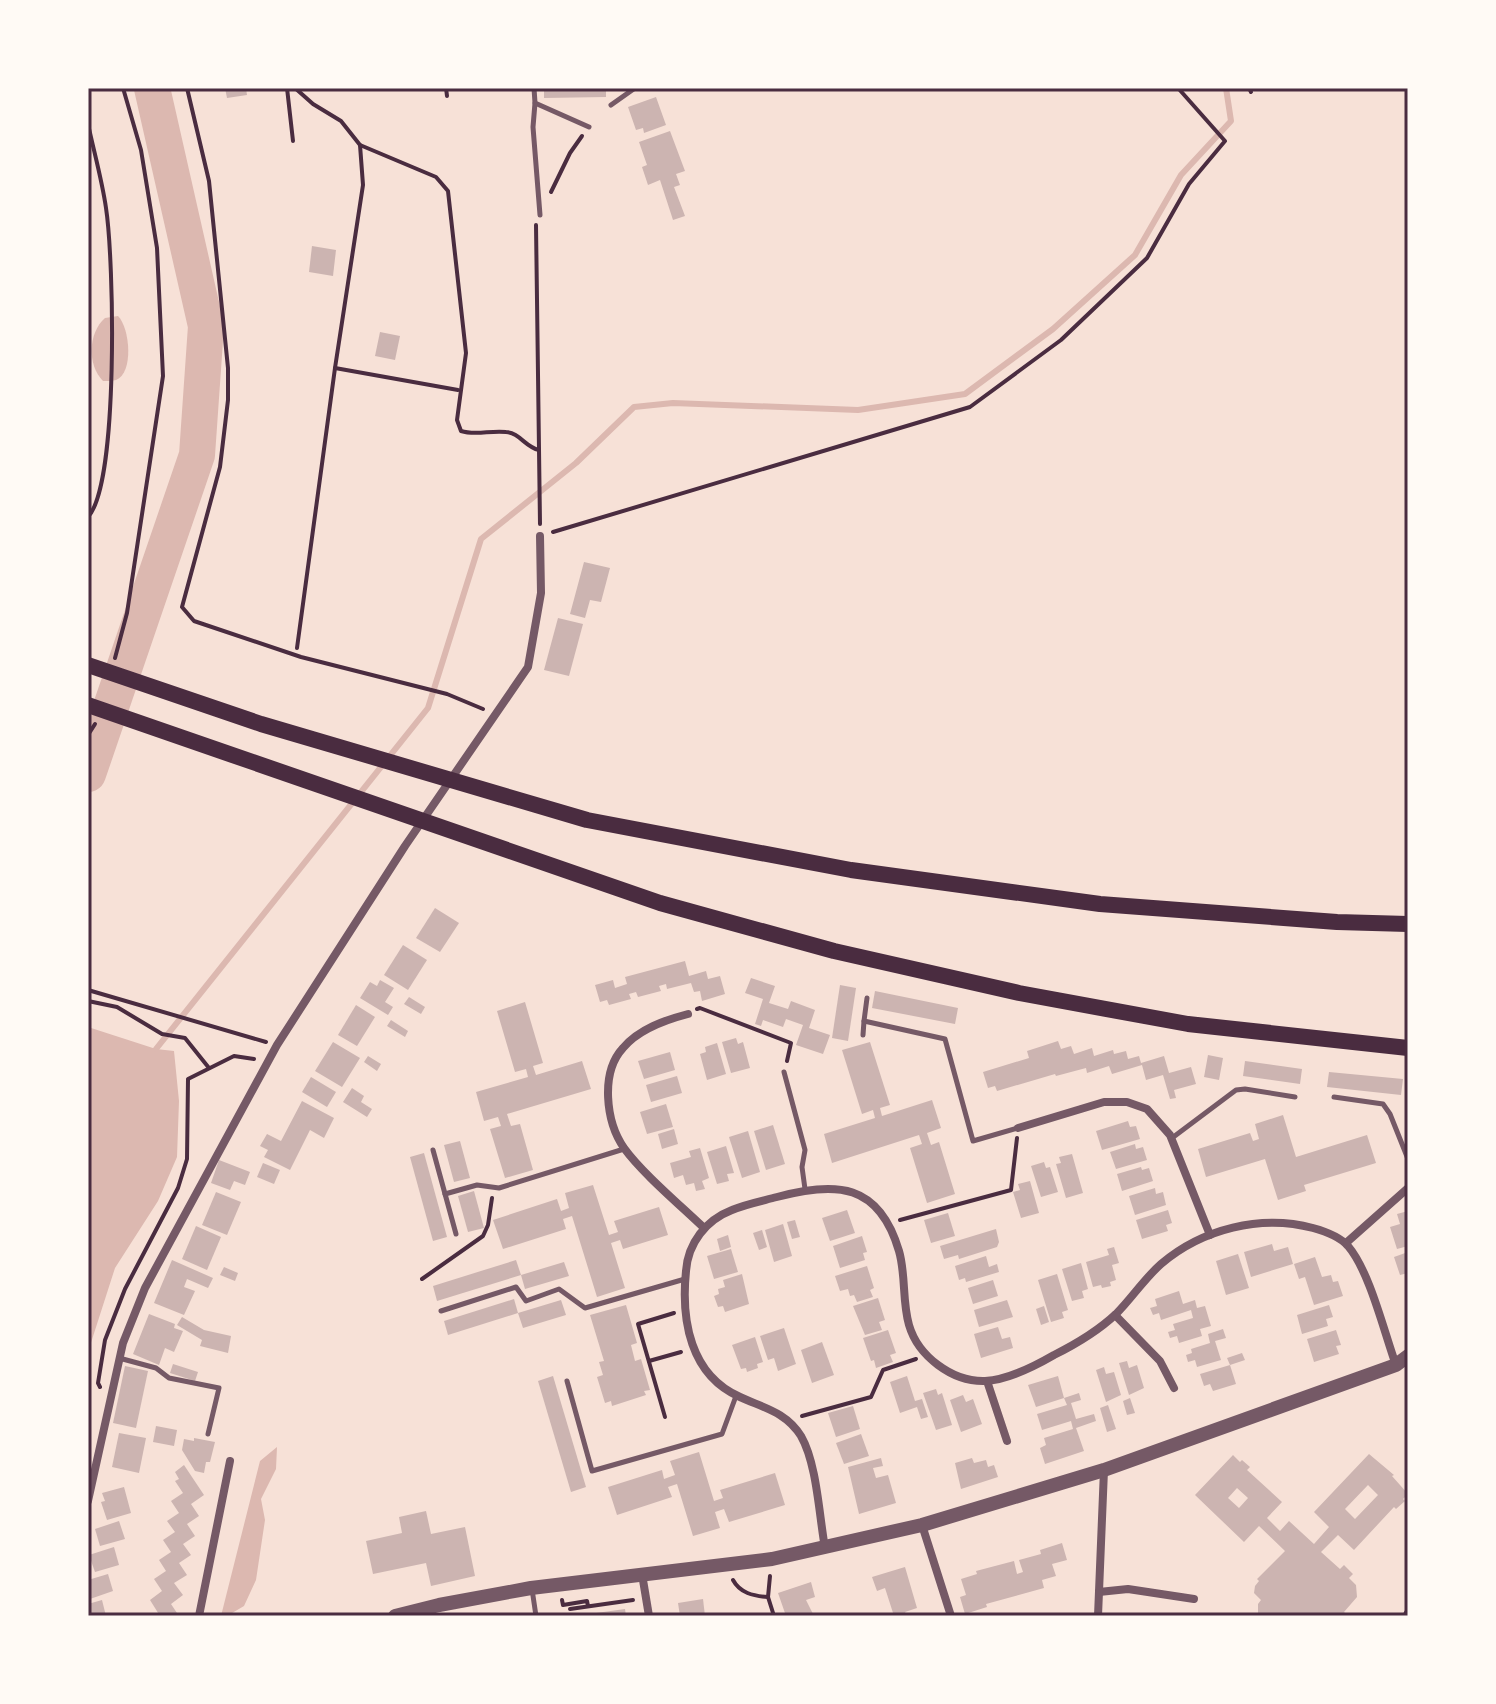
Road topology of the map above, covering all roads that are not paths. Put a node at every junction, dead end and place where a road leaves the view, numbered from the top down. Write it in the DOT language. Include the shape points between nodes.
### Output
graph roads {
  1 [pos="534,88"];
  2 [pos="635,88"];
  3 [pos="535,103"];
  4 [pos="611,105"];
  5 [pos="589,127"];
  6 [pos="540,215"];
  7 [pos="540,536"];
  8 [pos="88,665"];
  9 [pos="88,705"];
  10 [pos="1408,924"];
  11 [pos="867,998"];
  12 [pos="688,1014"];
  13 [pos="864,1021"];
  14 [pos="863,1035"];
  15 [pos="1408,1048"];
  16 [pos="784,1072"];
  17 [pos="1295,1097"];
  18 [pos="1334,1097"];
  19 [pos="1018,1128"];
  20 [pos="1171,1139"];
  21 [pos="625,1149"];
  22 [pos="433,1150"];
  23 [pos="1408,1159"];
  24 [pos="1408,1188"];
  25 [pos="805,1189"];
  26 [pos="445,1194"];
  27 [pos="704,1228"];
  28 [pos="456,1234"];
  29 [pos="1210,1235"];
  30 [pos="1346,1243"];
  31 [pos="685,1279"];
  32 [pos="441,1311"];
  33 [pos="1115,1315"];
  34 [pos="119,1358"];
  35 [pos="1404,1363"];
  36 [pos="567,1381"];
  37 [pos="987,1381"];
  38 [pos="1174,1388"];
  39 [pos="736,1396"];
  40 [pos="208,1434"];
  41 [pos="1007,1441"];
  42 [pos="230,1461"];
  43 [pos="1104,1470"];
  44 [pos="88,1501"];
  45 [pos="922,1525"];
  46 [pos="825,1548"];
  47 [pos="642,1574"];
  48 [pos="531,1588"];
  49 [pos="1099,1592"];
  50 [pos="1194,1599"];
  51 [pos="440,1610"];
  52 [pos="199,1616"];
  53 [pos="395,1616"];
  54 [pos="536,1616"];
  55 [pos="649,1616"];
  56 [pos="951,1616"];
  57 [pos="1098,1616"];
  1 -- 3 [label="lane"];
  2 -- 4 [label="lane"];
  3 -- 5 [label="lane"];
  3 -- 6 [label="lane"];
  7 -- 34 [label="street" via="541,593 528,667 277,1045 145,1288"];
  8 -- 10 [label="main road" via="261,724 587,820 851,870 1100,904"];
  9 -- 15 [label="main road" via="660,903 834,951 1188,1024"];
  11 -- 13 [label="lane"];
  12 -- 21 [label="street" via="638,1034 613,1064 609,1111"];
  13 -- 14 [label="lane"];
  13 -- 19 [label="lane" via="945,1039 973,1141"];
  16 -- 25 [label="lane" via="805,1150"];
  17 -- 20 [label="lane" via="1236,1090"];
  18 -- 23 [label="lane" via="1383,1104"];
  19 -- 20 [label="street" via="1104,1102 1127,1102 1147,1109"];
  20 -- 29 [label="street"];
  21 -- 26 [label="lane" via="499,1188 477,1185"];
  21 -- 27 [label="street"];
  22 -- 26 [label="lane"];
  24 -- 30 [label="street"];
  25 -- 27 [label="street" via="735,1208"];
  25 -- 37 [label="street" via="841,1189 874,1206 900,1253 908,1324 916,1342 951,1373"];
  26 -- 28 [label="lane"];
  27 -- 31 [label="street" via="687,1260"];
  29 -- 30 [label="street" via="1269,1222 1321,1230"];
  29 -- 33 [label="street" via="1161,1265"];
  30 -- 35 [label="street"];
  31 -- 32 [label="lane" via="585,1308 559,1289 526,1301 516,1287"];
  31 -- 39 [label="street" via="693,1349 709,1375"];
  33 -- 37 [label="street" via="1045,1360"];
  33 -- 38 [label="street" via="1160,1361"];
  34 -- 40 [label="lane" via="156,1368 169,1378 219,1388"];
  34 -- 44 [label="street"];
  35 -- 43 [label="street"];
  36 -- 39 [label="lane" via="592,1471 722,1434"];
  37 -- 41 [label="street"];
  39 -- 46 [label="street" via="777,1411 808,1450"];
  42 -- 52 [label="street"];
  43 -- 45 [label="street"];
  43 -- 49 [label="street"];
  45 -- 46 [label="street"];
  45 -- 56 [label="street"];
  46 -- 47 [label="street"];
  47 -- 48 [label="street"];
  47 -- 55 [label="street"];
  48 -- 51 [label="street"];
  48 -- 54 [label="lane"];
  49 -- 50 [label="street" via="1128,1589"];
  49 -- 57 [label="street"];
  51 -- 53 [label="street"];
}
